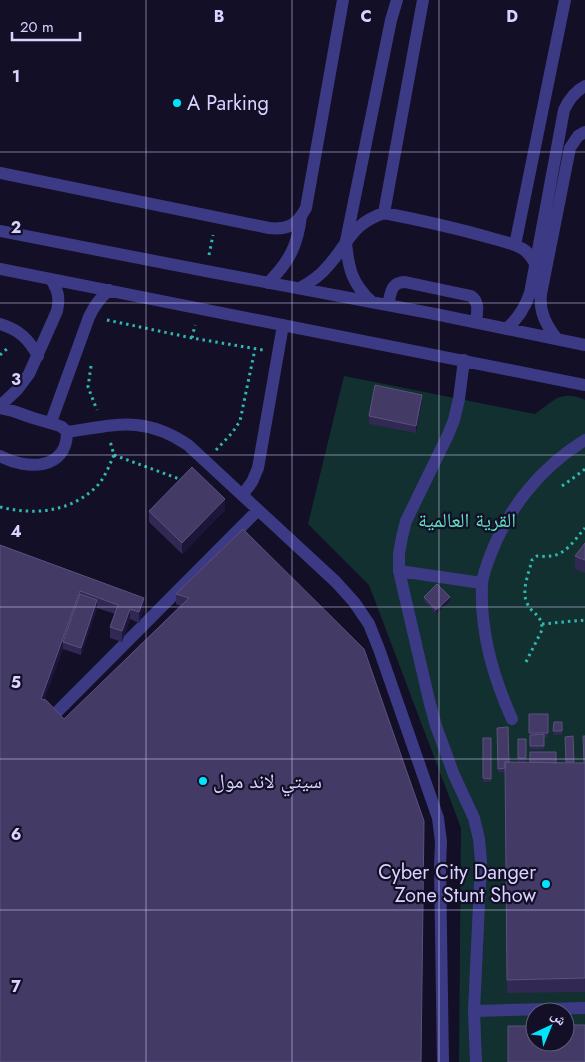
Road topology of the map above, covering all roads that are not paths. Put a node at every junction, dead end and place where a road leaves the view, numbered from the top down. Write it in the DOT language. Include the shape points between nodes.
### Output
graph roads {
  1 [pos="343,0"];
  2 [pos="392,0"];
  3 [pos="397,0"];
  4 [pos="423,0"];
  5 [pos="565,0"];
  6 [pos="391,20"];
  7 [pos="585,86"];
  8 [pos="585,132"];
  9 [pos="0,173"];
  10 [pos="384,213"];
  11 [pos="301,216"];
  12 [pos="0,231"];
  13 [pos="346,241"];
  14 [pos="515,245"];
  15 [pos="536,265"];
  16 [pos="0,269"];
  17 [pos="51,279"];
  18 [pos="268,282"];
  19 [pos="300,288"];
  20 [pos="109,290"];
  21 [pos="372,302"];
  22 [pos="388,305"];
  23 [pos="476,322"];
  24 [pos="0,324"];
  25 [pos="283,326"];
  26 [pos="506,329"];
  27 [pos="557,339"];
  28 [pos="585,345"];
  29 [pos="38,356"];
  30 [pos="464,360"];
  31 [pos="585,384"];
  32 [pos="0,407"];
  33 [pos="51,422"];
  34 [pos="66,432"];
  35 [pos="585,440"];
  36 [pos="0,456"];
  37 [pos="243,494"];
  38 [pos="258,510"];
  39 [pos="399,571"];
  40 [pos="482,583"];
  41 [pos="53,716"];
  42 [pos="512,719"];
  43 [pos="585,1008"];
  44 [pos="474,1011"];
  45 [pos="444,1062"];
  46 [pos="476,1062"];
  1 -- 11 [label="street" via="306,208"];
  2 -- 6 [label="street"];
  3 -- 6 [label="street"];
  4 -- 10 [label="street"];
  5 -- 14 [label="street"];
  6 -- 13 [label="street"];
  7 -- 15 [label="street" via="574,93 564,110"];
  8 -- 27 [label="street" via="570,148 541,294 543,318"];
  9 -- 11 [label="street" via="270,228 288,227"];
  10 -- 13 [label="street" via="366,220"];
  10 -- 14 [label="street"];
  11 -- 18 [label="street" via="297,238 288,259"];
  12 -- 18 [label="street"];
  13 -- 19 [label="street" via="321,274"];
  13 -- 21 [label="street" via="352,276"];
  14 -- 15 [label="street" via="528,252"];
  15 -- 26 [label="street" via="526,303"];
  16 -- 17 [label="street"];
  17 -- 20 [label="street"];
  17 -- 29 [label="street" via="59,300"];
  18 -- 19 [label="street"];
  19 -- 21 [label="street"];
  20 -- 25 [label="street"];
  20 -- 33 [label="street" via="89,317"];
  21 -- 22 [label="street"];
  22 -- 23 [label="street"];
  22 -- 23 [label="street" via="392,287 405,282 471,296 478,304"];
  23 -- 26 [label="street"];
  24 -- 29 [label="street" via="22,335"];
  25 -- 30 [label="street"];
  25 -- 37 [label="street" via="258,468"];
  26 -- 27 [label="street"];
  27 -- 28 [label="street"];
  29 -- 32 [label="street" via="29,374"];
  30 -- 31 [label="street"];
  30 -- 39 [label="street" via="454,420 406,521"];
  32 -- 33 [label="street"];
  33 -- 34 [label="street"];
  34 -- 36 [label="street" via="63,450 58,458 47,463 34,466 20,464"];
  34 -- 37 [label="street" via="121,424 150,426 188,444"];
  35 -- 40 [label="street" via="569,449 541,474 517,504 495,543"];
  37 -- 38 [label="street"];
  38 -- 41 [label="street"];
  38 -- 45 [label="street" via="336,582 369,624 438,818"];
  39 -- 40 [label="street"];
  39 -- 44 [label="street" via="428,700 454,775 474,818 479,839 481,861"];
  40 -- 42 [label="street" via="484,630 489,653"];
  43 -- 44 [label="street"];
  44 -- 46 [label="street"];
}
